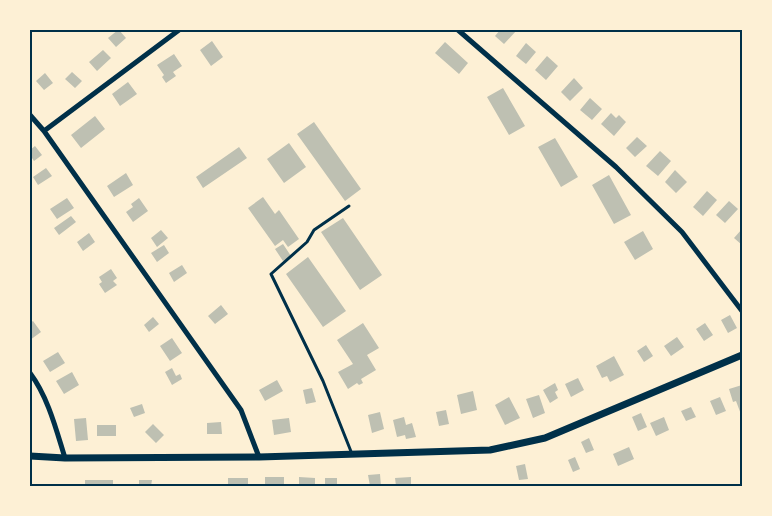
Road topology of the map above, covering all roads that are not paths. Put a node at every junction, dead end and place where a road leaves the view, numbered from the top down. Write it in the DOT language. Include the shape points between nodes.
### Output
graph roads {
  1 [pos="179,30"];
  2 [pos="458,30"];
  3 [pos="30,115"];
  4 [pos="44,131"];
  5 [pos="349,206"];
  6 [pos="742,311"];
  7 [pos="742,356"];
  8 [pos="30,373"];
  9 [pos="352,455"];
  10 [pos="30,456"];
  11 [pos="259,457"];
  12 [pos="65,458"];
  1 -- 4 [label="street"];
  2 -- 6 [label="street" via="616,167 682,232"];
  3 -- 4 [label="street"];
  4 -- 11 [label="street" via="241,410"];
  5 -- 9 [label="lane" via="314,230 307,242 271,274 323,381"];
  7 -- 9 [label="street" via="545,438 490,450"];
  8 -- 12 [label="street" via="49,409"];
  9 -- 11 [label="street"];
  10 -- 12 [label="street"];
  11 -- 12 [label="street"];
}
